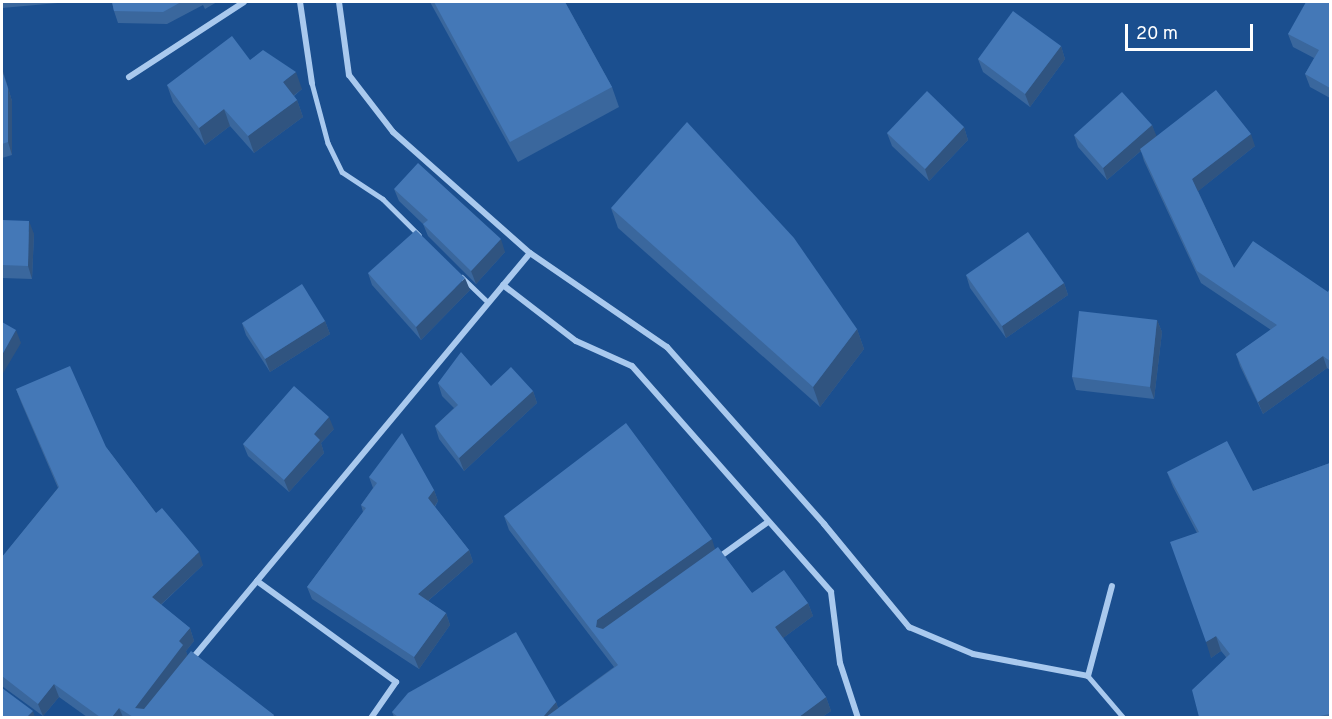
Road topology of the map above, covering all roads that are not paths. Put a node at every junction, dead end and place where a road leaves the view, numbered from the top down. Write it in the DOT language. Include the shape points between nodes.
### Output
graph roads {
  1 [pos="244,2"];
  2 [pos="300,2"];
  3 [pos="339,2"];
  4 [pos="129,77"];
  5 [pos="312,83"];
  6 [pos="423,239"];
  7 [pos="530,253"];
  8 [pos="456,270"];
  9 [pos="503,285"];
  10 [pos="488,302"];
  11 [pos="768,522"];
  12 [pos="711,563"];
  13 [pos="257,581"];
  14 [pos="1112,586"];
  15 [pos="189,663"];
  16 [pos="1088,676"];
  17 [pos="371,717"];
  18 [pos="858,717"];
  19 [pos="1124,717"];
  1 -- 4 [label="street"];
  2 -- 5 [label="street"];
  3 -- 7 [label="street" via="349,75 393,132"];
  5 -- 6 [label="lane" via="328,143 342,172 382,200"];
  7 -- 9 [label="street"];
  7 -- 16 [label="street" via="667,347 824,524 909,627 973,654"];
  8 -- 10 [label="lane"];
  9 -- 10 [label="street"];
  9 -- 11 [label="street" via="576,340 632,366"];
  10 -- 13 [label="street"];
  11 -- 12 [label="street"];
  11 -- 18 [label="street" via="831,592 840,663"];
  13 -- 15 [label="street"];
  13 -- 17 [label="street" via="396,682"];
  14 -- 16 [label="street"];
  16 -- 19 [label="lane"];
}
